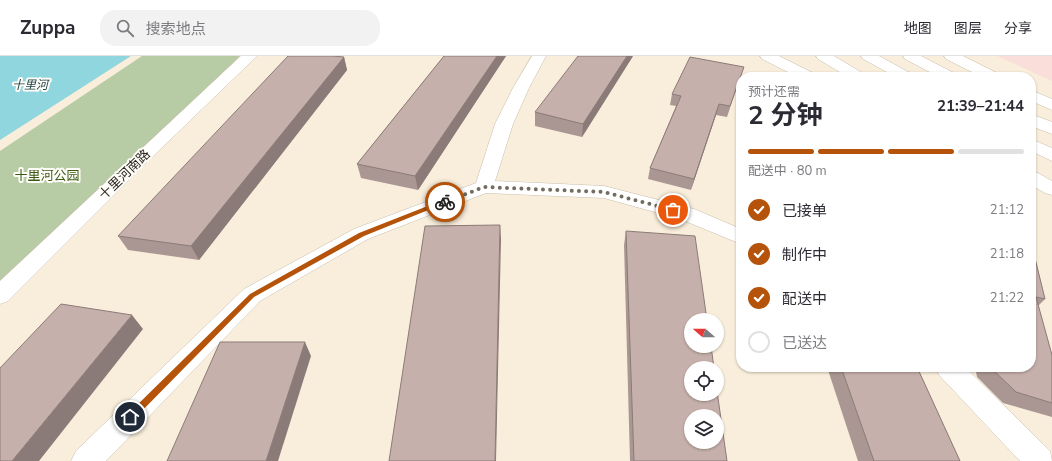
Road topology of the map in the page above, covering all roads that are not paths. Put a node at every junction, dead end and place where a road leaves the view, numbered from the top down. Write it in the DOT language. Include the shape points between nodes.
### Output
graph roads {
  1 [pos="250,56"];
  2 [pos="540,56"];
  3 [pos="767,56"];
  4 [pos="823,56"];
  5 [pos="868,56"];
  6 [pos="910,56"];
  7 [pos="951,56"];
  8 [pos="800,72"];
  9 [pos="850,72"];
  10 [pos="898,72"];
  11 [pos="940,72"];
  12 [pos="984,72"];
  13 [pos="1036,97"];
  14 [pos="1052,105"];
  15 [pos="1036,122"];
  16 [pos="1052,130"];
  17 [pos="1036,147"];
  18 [pos="1052,156"];
  19 [pos="1036,180"];
  20 [pos="484,187"];
  21 [pos="1036,189"];
  22 [pos="1052,189"];
  23 [pos="1052,197"];
  24 [pos="736,235"];
  25 [pos="0,295"];
  26 [pos="953,372"];
  27 [pos="86,461"];
  28 [pos="1040,461"];
  1 -- 25 [label="street, 十里河南路"];
  2 -- 20 [label="street" via="504,124"];
  3 -- 8 [label="street"];
  4 -- 9 [label="street"];
  5 -- 10 [label="street"];
  6 -- 11 [label="street"];
  7 -- 12 [label="street"];
  13 -- 14 [label="street"];
  15 -- 16 [label="street"];
  17 -- 18 [label="street"];
  19 -- 22 [label="street"];
  20 -- 24 [label="street" via="604,192 687,214"];
  20 -- 27 [label="street" via="361,234 252,296"];
  21 -- 23 [label="street"];
  26 -- 28 [label="street"];
}
